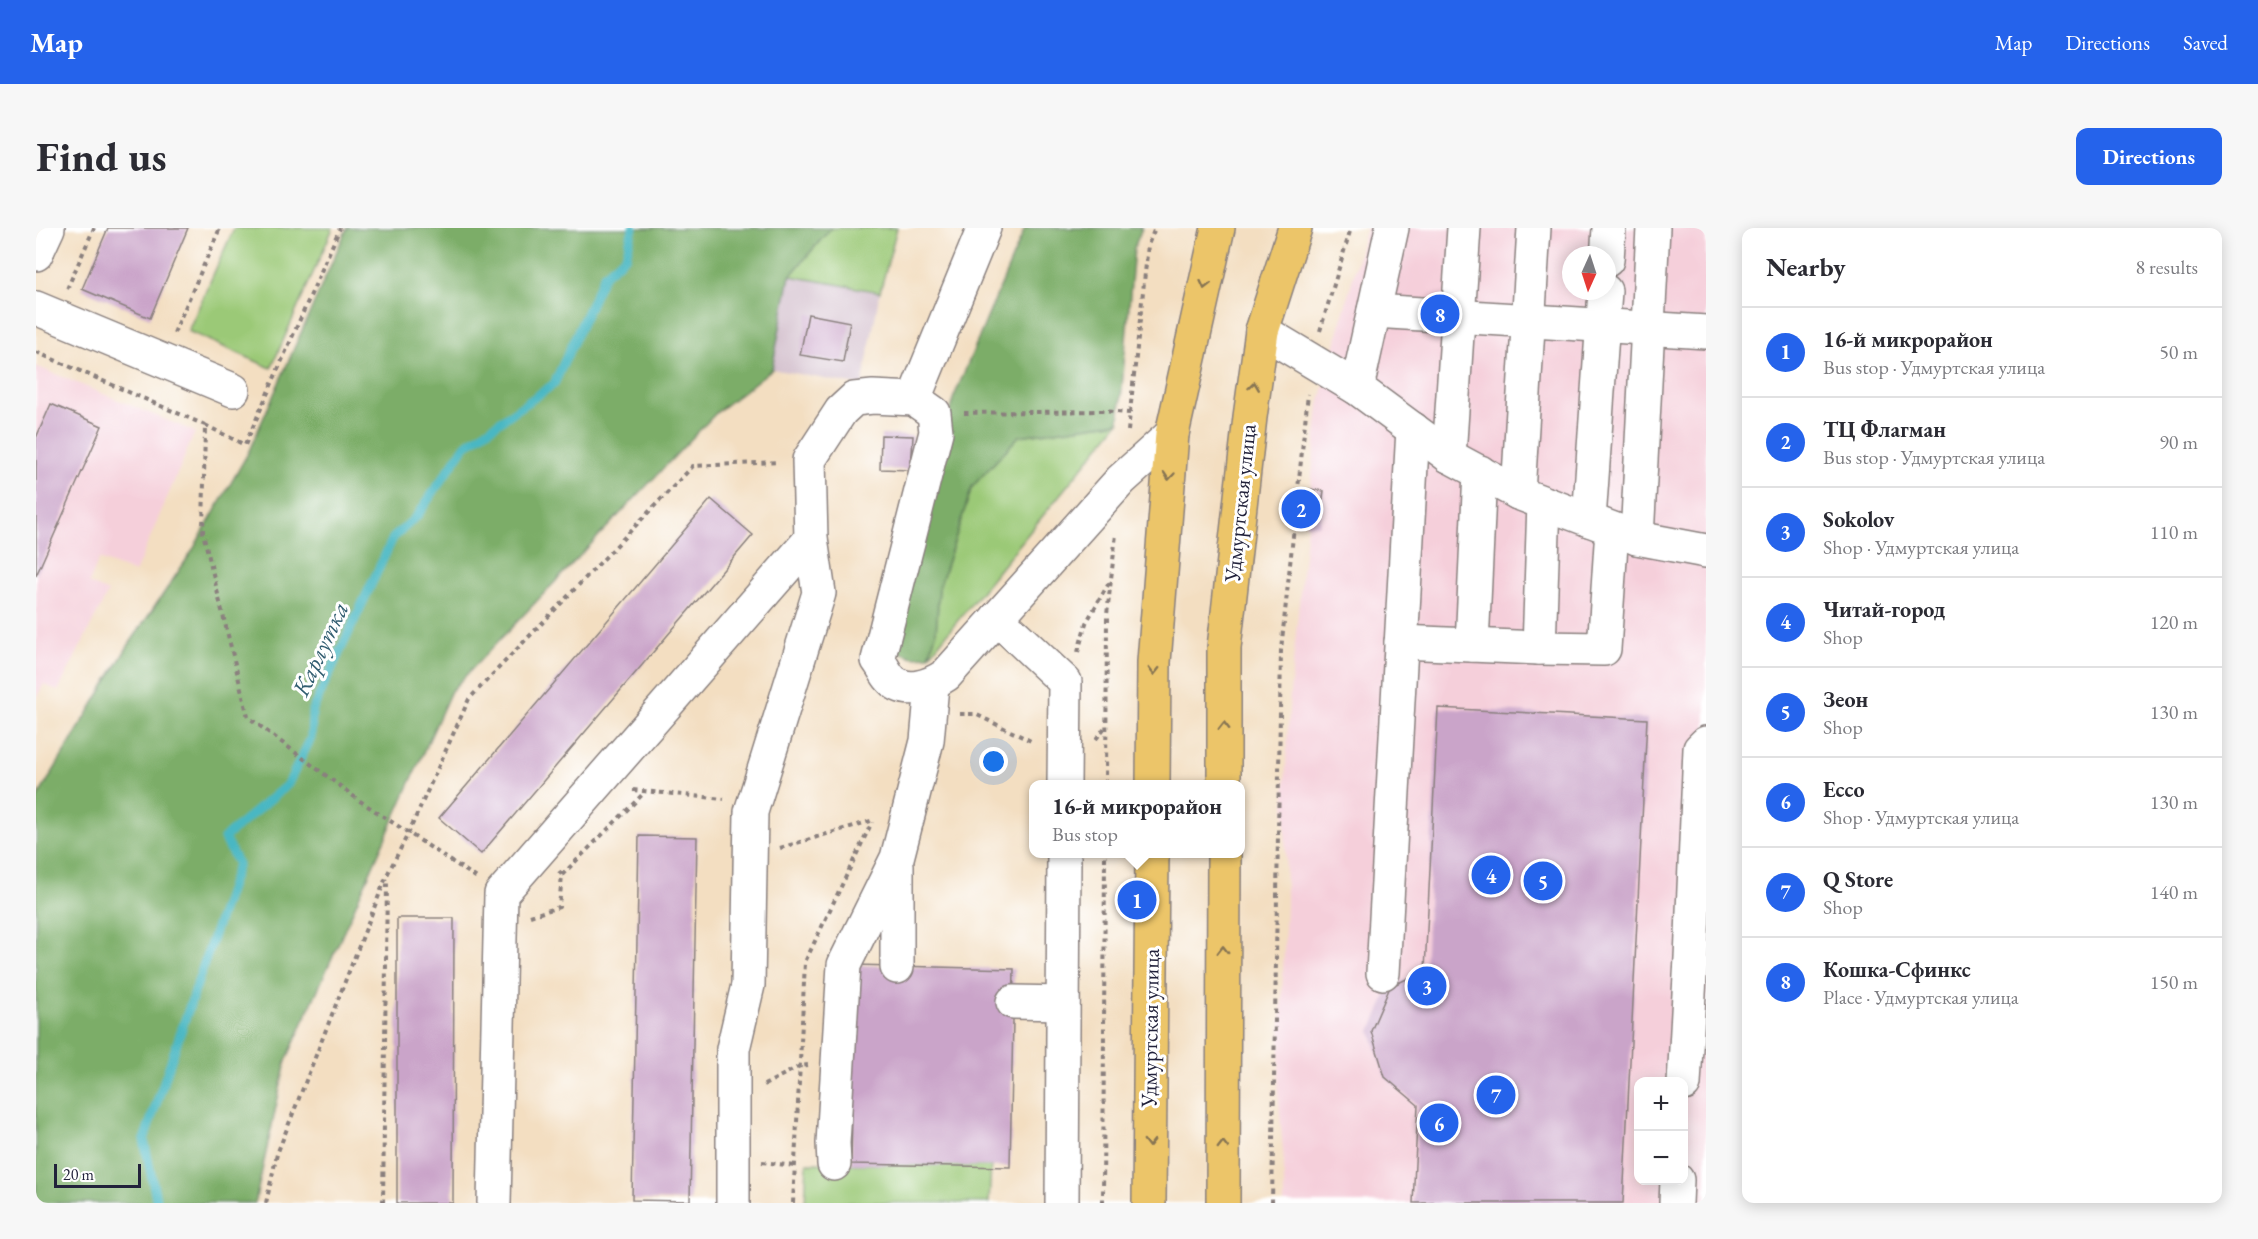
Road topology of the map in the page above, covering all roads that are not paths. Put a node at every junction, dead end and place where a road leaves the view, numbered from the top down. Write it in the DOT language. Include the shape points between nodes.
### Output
graph roads {
  1 [pos="48,228"];
  2 [pos="984,228"];
  3 [pos="1218,228"];
  4 [pos="1295,228"];
  5 [pos="1392,228"];
  6 [pos="1464,228"];
  7 [pos="1534,228"];
  8 [pos="1609,228"];
  9 [pos="1653,228"];
  10 [pos="1608,246"];
  11 [pos="36,254"];
  12 [pos="1605,300"];
  13 [pos="36,308"];
  14 [pos="1374,311"];
  15 [pos="1458,316"];
  16 [pos="1529,321"];
  17 [pos="1604,326"];
  18 [pos="1649,328"];
  19 [pos="1262,331"];
  20 [pos="1706,332"];
  21 [pos="1357,388"];
  22 [pos="233,390"];
  23 [pos="915,399"];
  24 [pos="1413,429"];
  25 [pos="1172,434"];
  26 [pos="1449,456"];
  27 [pos="1480,472"];
  28 [pos="1531,498"];
  29 [pos="1612,529"];
  30 [pos="811,540"];
  31 [pos="1706,551"];
  32 [pos="997,618"];
  33 [pos="1401,642"];
  34 [pos="1472,645"];
  35 [pos="1539,648"];
  36 [pos="930,700"];
  37 [pos="1706,743"];
  38 [pos="1064,770"];
  39 [pos="1153,780"];
  40 [pos="1224,780"];
  41 [pos="897,858"];
  42 [pos="1064,858"];
  43 [pos="1152,858"];
  44 [pos="1224,858"];
  45 [pos="897,967"];
  46 [pos="1383,973"];
  47 [pos="1013,1002"];
  48 [pos="1063,1003"];
  49 [pos="1683,1077"];
  50 [pos="834,1164"];
  51 [pos="1677,1185"];
  52 [pos="494,1203"];
  53 [pos="733,1203"];
  54 [pos="1062,1203"];
  55 [pos="1149,1203"];
  56 [pos="1223,1203"];
  57 [pos="1676,1203"];
  1 -- 11 [label="street"];
  2 -- 23 [label="street"];
  3 -- 25 [label="main road, one-way"];
  4 -- 19 [label="main road, Удмуртская улица"];
  5 -- 14 [label="street"];
  6 -- 15 [label="street"];
  7 -- 16 [label="street"];
  8 -- 10 [label="street"];
  9 -- 18 [label="street"];
  12 -- 17 [label="street"];
  13 -- 22 [label="street"];
  14 -- 15 [label="street"];
  14 -- 21 [label="street"];
  15 -- 16 [label="street"];
  15 -- 26 [label="street"];
  16 -- 17 [label="street"];
  16 -- 28 [label="street"];
  17 -- 18 [label="street"];
  17 -- 29 [label="street"];
  18 -- 20 [label="street"];
  18 -- 29 [label="street"];
  19 -- 21 [label="street"];
  40 -- 19 [label="main road, Удмуртская улица, one-way" via="1224,648"];
  21 -- 24 [label="street"];
  23 -- 30 [label="street" via="854,399 841,411 809,460"];
  23 -- 36 [label="street" via="934,413 936,432 879,660 890,678 901,686 915,687"];
  24 -- 26 [label="street"];
  24 -- 33 [label="street"];
  25 -- 32 [label="street" via="1121,480"];
  25 -- 39 [label="main road, one-way" via="1154,662"];
  26 -- 27 [label="street"];
  27 -- 28 [label="street"];
  27 -- 34 [label="street"];
  28 -- 29 [label="street"];
  28 -- 35 [label="street"];
  29 -- 31 [label="street"];
  29 -- 35 [label="street" via="1604,649"];
  30 -- 52 [label="street" via="501,894"];
  30 -- 53 [label="street" via="819,593 751,812 748,985 733,1049"];
  32 -- 36 [label="street" via="946,675"];
  32 -- 38 [label="street" via="1065,682"];
  33 -- 34 [label="street"];
  33 -- 46 [label="street"];
  34 -- 35 [label="street"];
  36 -- 41 [label="street" via="927,741"];
  37 -- 49 [label="street" via="1700,749"];
  41 -- 45 [label="street"];
  41 -- 50 [label="street" via="844,965"];
  42 -- 48 [label="street"];
  43 -- 55 [label="main road, Удмуртская улица, one-way"];
  56 -- 44 [label="main road, one-way"];
  47 -- 48 [label="street"];
  48 -- 54 [label="street"];
  51 -- 57 [label="street"];
}
